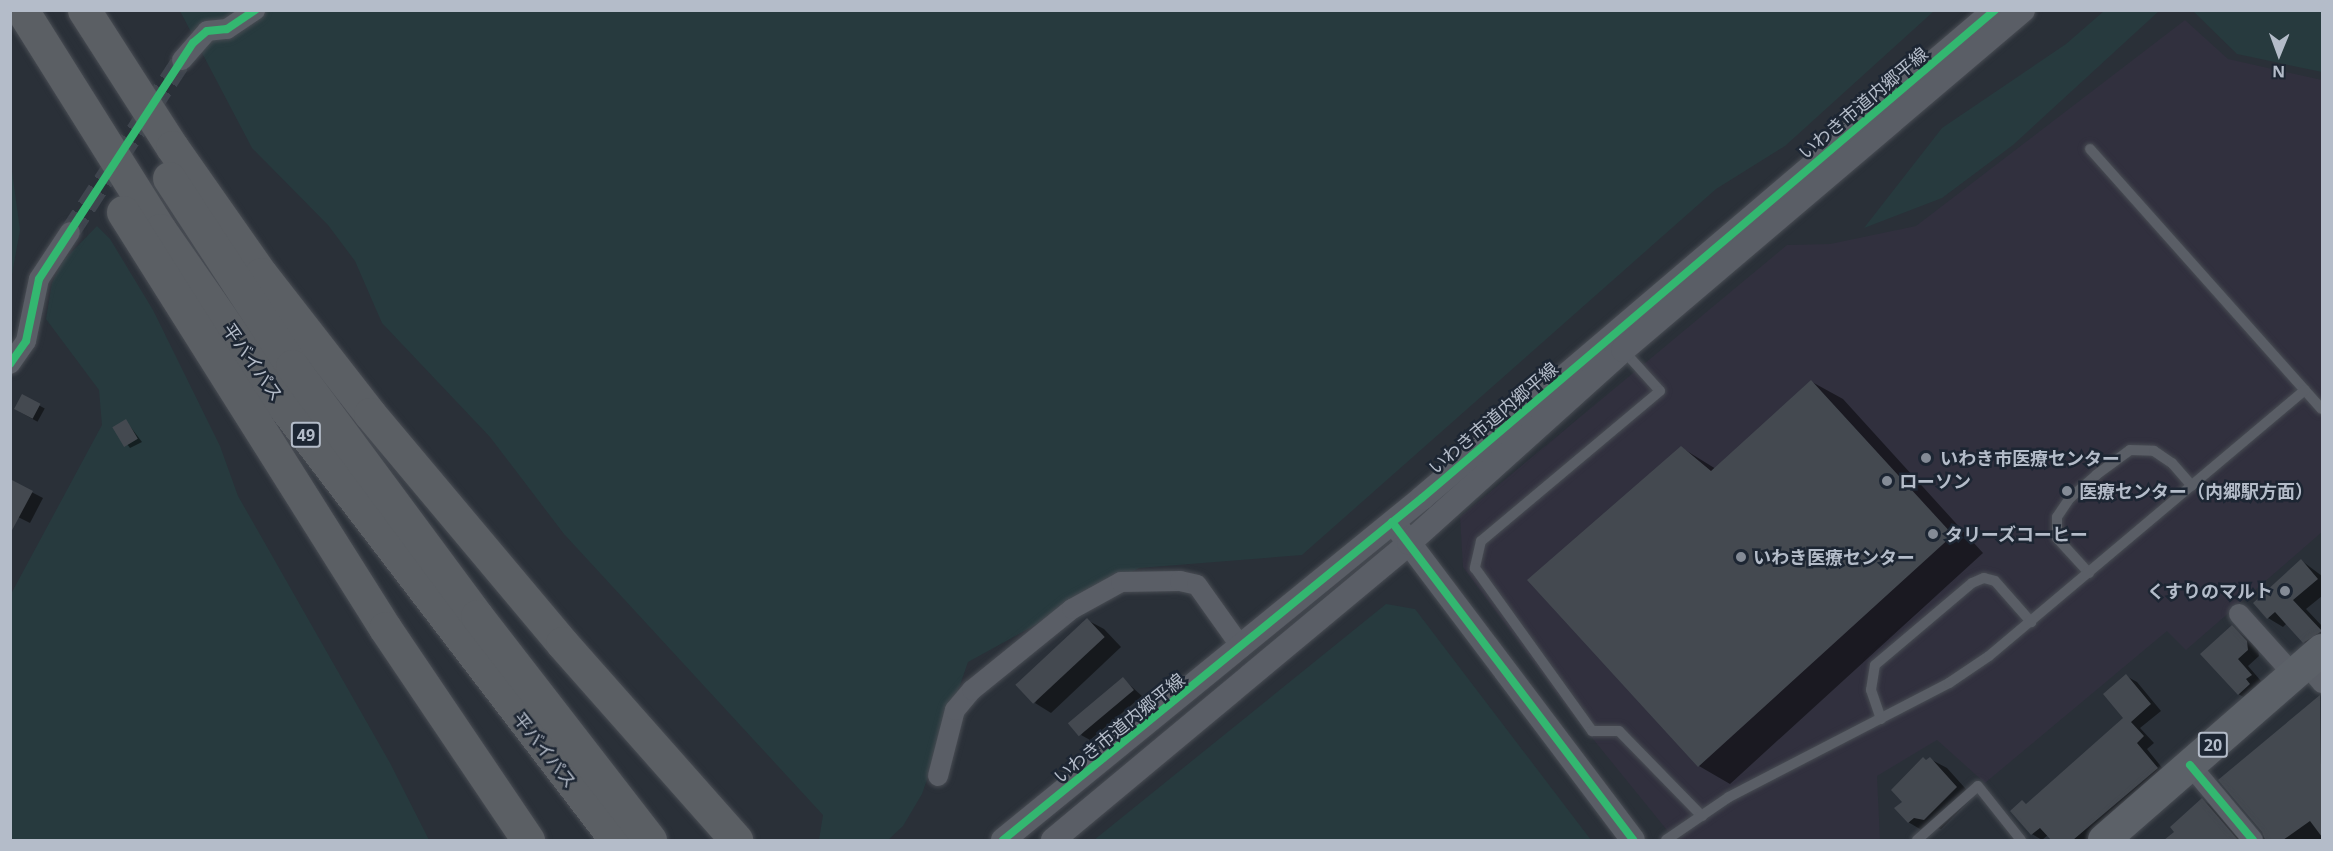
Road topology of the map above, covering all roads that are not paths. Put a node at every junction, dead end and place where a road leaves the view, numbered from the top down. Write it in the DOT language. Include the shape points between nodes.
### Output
graph roads {
  1 [pos="22,10"];
  2 [pos="70,10"];
  3 [pos="84,10"];
  4 [pos="255,10"];
  5 [pos="1995,10"];
  6 [pos="2023,10"];
  7 [pos="10,21"];
  8 [pos="182,60"];
  9 [pos="2090,149"];
  10 [pos="70,232"];
  11 [pos="1623,350"];
  12 [pos="10,364"];
  13 [pos="2306,390"];
  14 [pos="2322,409"];
  15 [pos="2192,486"];
  16 [pos="1392,522"];
  17 [pos="1409,543"];
  18 [pos="2089,573"];
  19 [pos="2239,614"];
  20 [pos="2031,622"];
  21 [pos="1242,648"];
  22 [pos="2311,668"];
  23 [pos="1881,719"];
  24 [pos="2190,765"];
  25 [pos="938,776"];
  26 [pos="1702,816"];
  27 [pos="528,840"];
  28 [pos="616,840"];
  29 [pos="650,840"];
  30 [pos="736,840"];
  31 [pos="1003,840"];
  32 [pos="1053,840"];
  33 [pos="1633,840"];
  34 [pos="1666,840"];
  35 [pos="1917,840"];
  36 [pos="2021,840"];
  37 [pos="2104,840"];
  38 [pos="2253,840"];
  1 -- 28 [label="highway, 平バイパス / 49" via="160,230 270,388"];
  2 -- 29 [label="highway, 平バイパス / 49" via="197,224 292,366 477,616"];
  3 -- 30 [label="highway" via="172,147 261,274 363,406 562,644"];
  4 -- 8 [label="street" via="227,29 207,31"];
  5 -- 16 [label="street, いわき市道内郷平線"];
  6 -- 11 [label="street, いわき市道内郷平線"];
  7 -- 27 [label="highway" via="157,269 452,732"];
  9 -- 13 [label="lane"];
  10 -- 12 [label="street" via="39,279 26,341"];
  11 -- 17 [label="street, いわき市道内郷平線"];
  11 -- 26 [label="lane" via="1660,391 1481,541 1475,568 1592,731 1619,731"];
  13 -- 14 [label="lane"];
  13 -- 15 [label="lane"];
  15 -- 18 [label="lane"];
  15 -- 18 [label="lane" via="2172,463 2154,451 2130,450 2096,475 2070,498 2057,517 2057,538"];
  16 -- 17 [label="street"];
  16 -- 21 [label="street, いわき市道内郷平線"];
  17 -- 32 [label="street, いわき市道内郷平線"];
  17 -- 33 [label="street"];
  18 -- 20 [label="lane"];
  19 -- 22 [label="street"];
  20 -- 23 [label="lane" via="1949,683"];
  20 -- 23 [label="lane" via="1995,581 1984,578 1966,586 1875,665 1870,690"];
  21 -- 25 [label="street" via="1197,585 1180,581 1121,582 1072,609 972,690 955,710"];
  21 -- 31 [label="street, いわき市道内郷平線"];
  22 -- 24 [label="main road, 20"];
  23 -- 26 [label="lane" via="1729,797"];
  24 -- 37 [label="main road, 20"];
  24 -- 38 [label="street"];
  26 -- 34 [label="lane"];
  35 -- 36 [label="lane" via="1978,786"];
}
